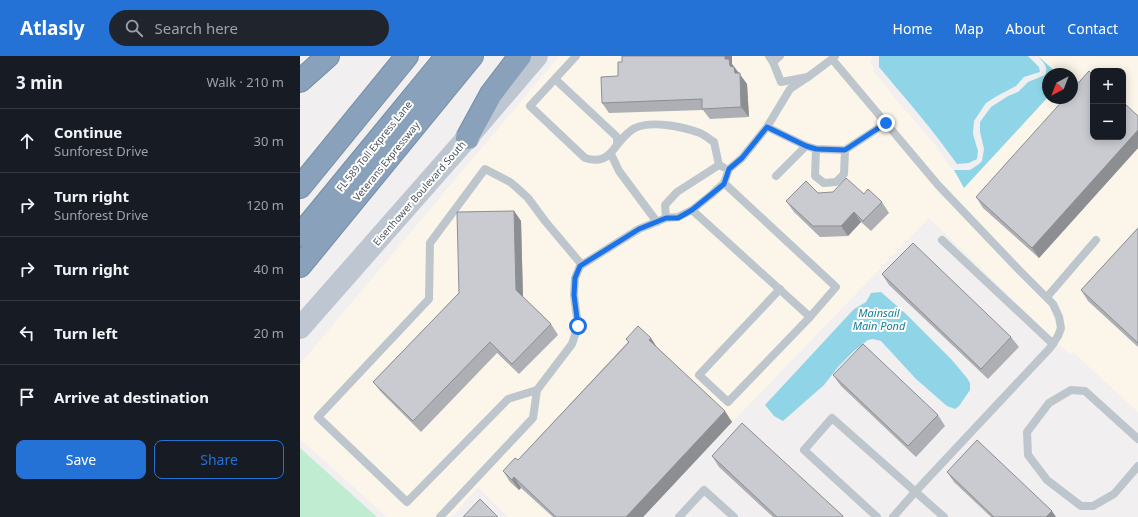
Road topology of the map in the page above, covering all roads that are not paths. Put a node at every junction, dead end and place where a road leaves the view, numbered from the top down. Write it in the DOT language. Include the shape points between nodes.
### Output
graph roads {
  1 [pos="314,56"];
  2 [pos="328,56"];
  3 [pos="407,56"];
  4 [pos="447,56"];
  5 [pos="472,56"];
  6 [pos="520,56"];
  7 [pos="537,56"];
  8 [pos="576,56"];
  9 [pos="780,56"];
  10 [pos="834,58"];
  11 [pos="771,59"];
  12 [pos="300,74"];
  13 [pos="808,77"];
  14 [pos="555,79"];
  15 [pos="300,81"];
  16 [pos="886,123"];
  17 [pos="767,127"];
  18 [pos="467,138"];
  19 [pos="618,145"];
  20 [pos="806,146"];
  21 [pos="816,149"];
  22 [pos="845,150"];
  23 [pos="611,154"];
  24 [pos="719,165"];
  25 [pos="729,169"];
  26 [pos="776,176"];
  27 [pos="724,184"];
  28 [pos="300,187"];
  29 [pos="692,210"];
  30 [pos="666,218"];
  31 [pos="657,222"];
  32 [pos="300,236"];
  33 [pos="942,240"];
  34 [pos="1096,240"];
  35 [pos="582,265"];
  36 [pos="300,266"];
  37 [pos="780,289"];
  38 [pos="1047,297"];
  39 [pos="810,317"];
  40 [pos="300,328"];
  41 [pos="1053,344"];
  42 [pos="537,390"];
  43 [pos="1138,439"];
  44 [pos="1138,466"];
  45 [pos="915,492"];
  46 [pos="440,517"];
  47 [pos="679,517"];
  48 [pos="734,517"];
  49 [pos="877,517"];
  50 [pos="893,517"];
  51 [pos="944,517"];
  1 -- 12 [label="main road"];
  2 -- 15 [label="highway"];
  3 -- 28 [label="highway"];
  4 -- 32 [label="highway, FL 589 Toll Express Lane"];
  5 -- 36 [label="highway, Veterans Expressway"];
  6 -- 18 [label="highway" via="491,94"];
  7 -- 18 [label="main road, Eisenhower Boulevard South"];
  8 -- 14 [label="lane"];
  9 -- 11 [label="lane"];
  10 -- 13 [label="lane"];
  10 -- 16 [label="lane"];
  11 -- 13 [label="lane" via="781,82"];
  13 -- 17 [label="lane" via="790,89"];
  14 -- 19 [label="lane" via="617,138"];
  14 -- 23 [label="lane" via="530,106 585,158 594,161"];
  16 -- 22 [label="lane"];
  16 -- 38 [label="lane" via="938,186"];
  17 -- 20 [label="lane"];
  17 -- 25 [label="lane" via="742,158"];
  18 -- 40 [label="main road, Eisenhower Boulevard South"];
  19 -- 23 [label="lane"];
  19 -- 24 [label="lane" via="635,128 653,124 676,127 702,134 714,142"];
  20 -- 21 [label="lane"];
  20 -- 26 [label="lane"];
  21 -- 22 [label="lane"];
  21 -- 22 [label="lane" via="815,176 824,183 836,182 844,174"];
  23 -- 31 [label="lane" via="619,171"];
  24 -- 25 [label="lane"];
  24 -- 30 [label="lane" via="677,192 665,205"];
  25 -- 27 [label="lane"];
  27 -- 29 [label="lane"];
  27 -- 39 [label="lane" via="836,287"];
  29 -- 30 [label="lane" via="678,218"];
  29 -- 37 [label="lane"];
  30 -- 31 [label="lane"];
  31 -- 35 [label="lane" via="639,229"];
  33 -- 41 [label="lane"];
  34 -- 38 [label="lane"];
  35 -- 42 [label="lane" via="575,278 574,295 578,326 572,344"];
  35 -- 42 [label="lane" via="528,198 510,182 485,169 430,243 429,299 318,417 407,502 508,399"];
  37 -- 39 [label="lane"];
  37 -- 39 [label="lane" via="699,375 728,402"];
  38 -- 41 [label="lane" via="1059,317 1061,328"];
  41 -- 45 [label="lane"];
  42 -- 46 [label="lane" via="533,418"];
  43 -- 44 [label="lane" via="1085,391 1072,390 1049,403 1027,432 1028,454 1047,480 1081,506 1093,506 1114,494"];
  45 -- 49 [label="lane" via="832,418 804,450"];
  45 -- 50 [label="lane"];
  45 -- 51 [label="lane"];
  47 -- 48 [label="lane" via="704,490"];
}
